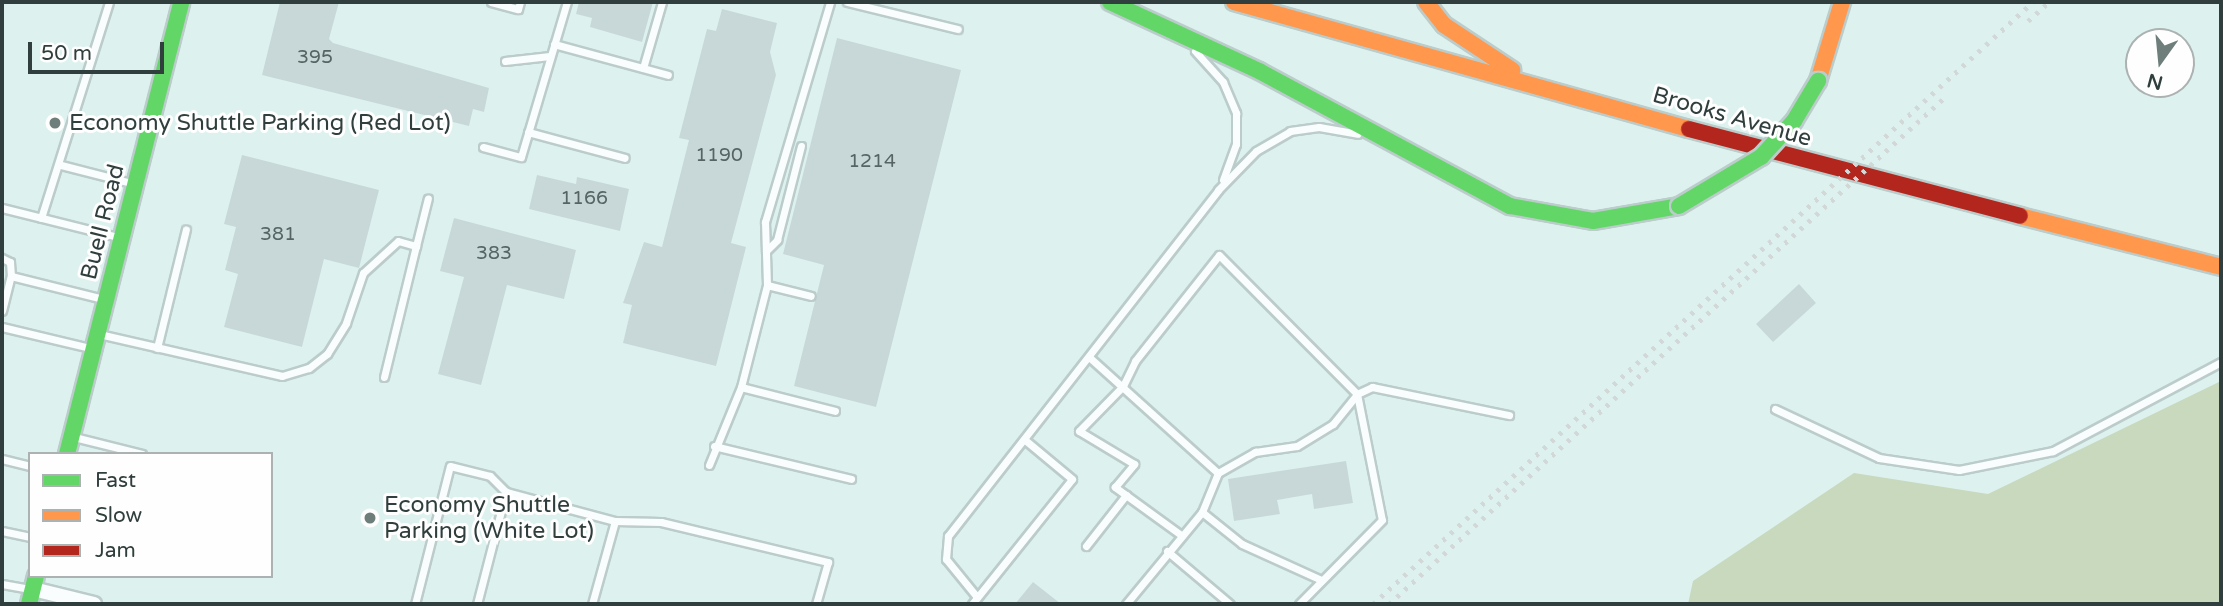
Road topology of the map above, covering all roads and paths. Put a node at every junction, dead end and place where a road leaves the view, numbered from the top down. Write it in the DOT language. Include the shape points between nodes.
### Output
graph roads {
  1 [pos="108,2"];
  2 [pos="181,2"];
  3 [pos="491,2"];
  4 [pos="520,2"];
  5 [pos="568,2"];
  6 [pos="662,2"];
  7 [pos="830,2"];
  8 [pos="847,2"];
  9 [pos="1110,2"];
  10 [pos="1234,2"];
  11 [pos="1426,2"];
  12 [pos="1842,2"];
  13 [pos="1256,5"];
  14 [pos="1146,17"];
  15 [pos="958,29"];
  16 [pos="554,44"];
  17 [pos="550,56"];
  18 [pos="505,61"];
  19 [pos="643,68"];
  20 [pos="668,75"];
  21 [pos="1559,92"];
  22 [pos="528,132"];
  23 [pos="801,146"];
  24 [pos="483,147"];
  25 [pos="1401,149"];
  26 [pos="625,158"];
  27 [pos="61,165"];
  28 [pos="136,184"];
  29 [pos="1218,190"];
  30 [pos="428,198"];
  31 [pos="2,208"];
  32 [pos="41,218"];
  33 [pos="186,229"];
  34 [pos="122,239"];
  35 [pos="416,246"];
  36 [pos="766,251"];
  37 [pos="2,257"];
  38 [pos="2221,267"];
  39 [pos="11,276"];
  40 [pos="767,285"];
  41 [pos="811,296"];
  42 [pos="107,300"];
  43 [pos="2,311"];
  44 [pos="2,327"];
  45 [pos="96,342"];
  46 [pos="157,348"];
  47 [pos="1089,357"];
  48 [pos="2221,362"];
  49 [pos="384,377"];
  50 [pos="1123,386"];
  51 [pos="741,387"];
  52 [pos="1357,394"];
  53 [pos="1775,409"];
  54 [pos="835,411"];
  55 [pos="1509,415"];
  56 [pos="72,436"];
  57 [pos="1025,440"];
  58 [pos="713,446"];
  59 [pos="68,452"];
  60 [pos="134,452"];
  61 [pos="2,459"];
  62 [pos="709,465"];
  63 [pos="28,466"];
  64 [pos="1218,473"];
  65 [pos="851,480"];
  66 [pos="506,492"];
  67 [pos="1126,495"];
  68 [pos="1202,512"];
  69 [pos="615,521"];
  70 [pos="2,531"];
  71 [pos="1181,535"];
  72 [pos="28,537"];
  73 [pos="1086,546"];
  74 [pos="1167,551"];
  75 [pos="1319,579"];
  76 [pos="2,584"];
  77 [pos="33,590"];
  78 [pos="975,601"];
  79 [pos="94,604"];
  80 [pos="415,604"];
  81 [pos="477,604"];
  82 [pos="592,604"];
  83 [pos="816,604"];
  84 [pos="1126,604"];
  85 [pos="1230,604"];
  86 [pos="1298,604"];
  1 -- 27 [label="lane"];
  2 -- 28 [label="main road, Buell Road"];
  3 -- 4 [label="lane" via="518,9"];
  5 -- 16 [label="lane"];
  6 -- 19 [label="lane"];
  7 -- 36 [label="lane" via="767,214"];
  8 -- 15 [label="lane"];
  9 -- 14 [label="main road"];
  10 -- 13 [label="main road, Brooks Avenue"];
  11 -- 21 [label="main road" via="1471,45"];
  12 -- 25 [label="main road, bridge" via="1818,80 1794,121 1761,157 1679,206 1625,219 1543,216 1495,200"];
  13 -- 21 [label="main road, Brooks Avenue"];
  14 -- 25 [label="main road" via="1259,71"];
  14 -- 29 [label="lane" via="1199,55 1231,97 1237,136"];
  16 -- 17 [label="lane"];
  16 -- 19 [label="lane"];
  17 -- 18 [label="lane"];
  17 -- 22 [label="lane"];
  19 -- 20 [label="lane"];
  21 -- 38 [label="main road, Brooks Avenue"];
  22 -- 24 [label="lane" via="521,157"];
  22 -- 26 [label="lane"];
  23 -- 36 [label="lane" via="778,240"];
  25 -- 29 [label="lane" via="1340,130 1298,128 1256,151"];
  27 -- 28 [label="lane"];
  27 -- 32 [label="lane"];
  28 -- 34 [label="main road, Buell Road"];
  29 -- 47 [label="lane"];
  30 -- 35 [label="lane"];
  31 -- 32 [label="lane"];
  32 -- 34 [label="lane"];
  33 -- 46 [label="lane"];
  34 -- 42 [label="main road, Buell Road"];
  35 -- 46 [label="lane" via="398,242 363,273 346,323 327,354 309,368 282,376"];
  35 -- 49 [label="lane"];
  36 -- 40 [label="lane"];
  37 -- 39 [label="lane" via="10,262"];
  39 -- 42 [label="lane"];
  39 -- 43 [label="lane"];
  40 -- 41 [label="lane"];
  40 -- 51 [label="lane"];
  42 -- 45 [label="main road, Buell Road"];
  44 -- 45 [label="lane"];
  45 -- 46 [label="lane"];
  45 -- 56 [label="main road, Buell Road"];
  47 -- 50 [label="lane"];
  47 -- 57 [label="lane"];
  48 -- 53 [label="lane" via="2053,451 1959,470 1879,458"];
  50 -- 52 [label="lane" via="1135,361 1219,255"];
  50 -- 64 [label="lane"];
  50 -- 67 [label="lane" via="1079,431 1133,464 1115,487"];
  51 -- 54 [label="lane"];
  51 -- 58 [label="lane"];
  52 -- 55 [label="lane" via="1372,387"];
  52 -- 64 [label="lane" via="1333,424 1297,446 1255,452"];
  52 -- 75 [label="lane" via="1382,520"];
  56 -- 59 [label="main road, Buell Road"];
  56 -- 60 [label="lane"];
  57 -- 78 [label="lane" via="944,543 949,567"];
  57 -- 78 [label="lane" via="1072,479"];
  58 -- 62 [label="lane"];
  58 -- 65 [label="lane"];
  61 -- 63 [label="lane"];
  64 -- 68 [label="lane"];
  66 -- 69 [label="lane"];
  66 -- 80 [label="lane" via="489,476 450,466"];
  66 -- 81 [label="lane"];
  67 -- 71 [label="lane"];
  67 -- 73 [label="lane"];
  68 -- 71 [label="lane"];
  68 -- 75 [label="lane" via="1242,544"];
  69 -- 82 [label="lane"];
  69 -- 83 [label="lane" via="661,522 828,562"];
  70 -- 72 [label="lane"];
  71 -- 74 [label="lane"];
  74 -- 84 [label="lane"];
  74 -- 85 [label="lane"];
  75 -- 86 [label="lane"];
  76 -- 77 [label="lane"];
  77 -- 79 [label="street"];
}
